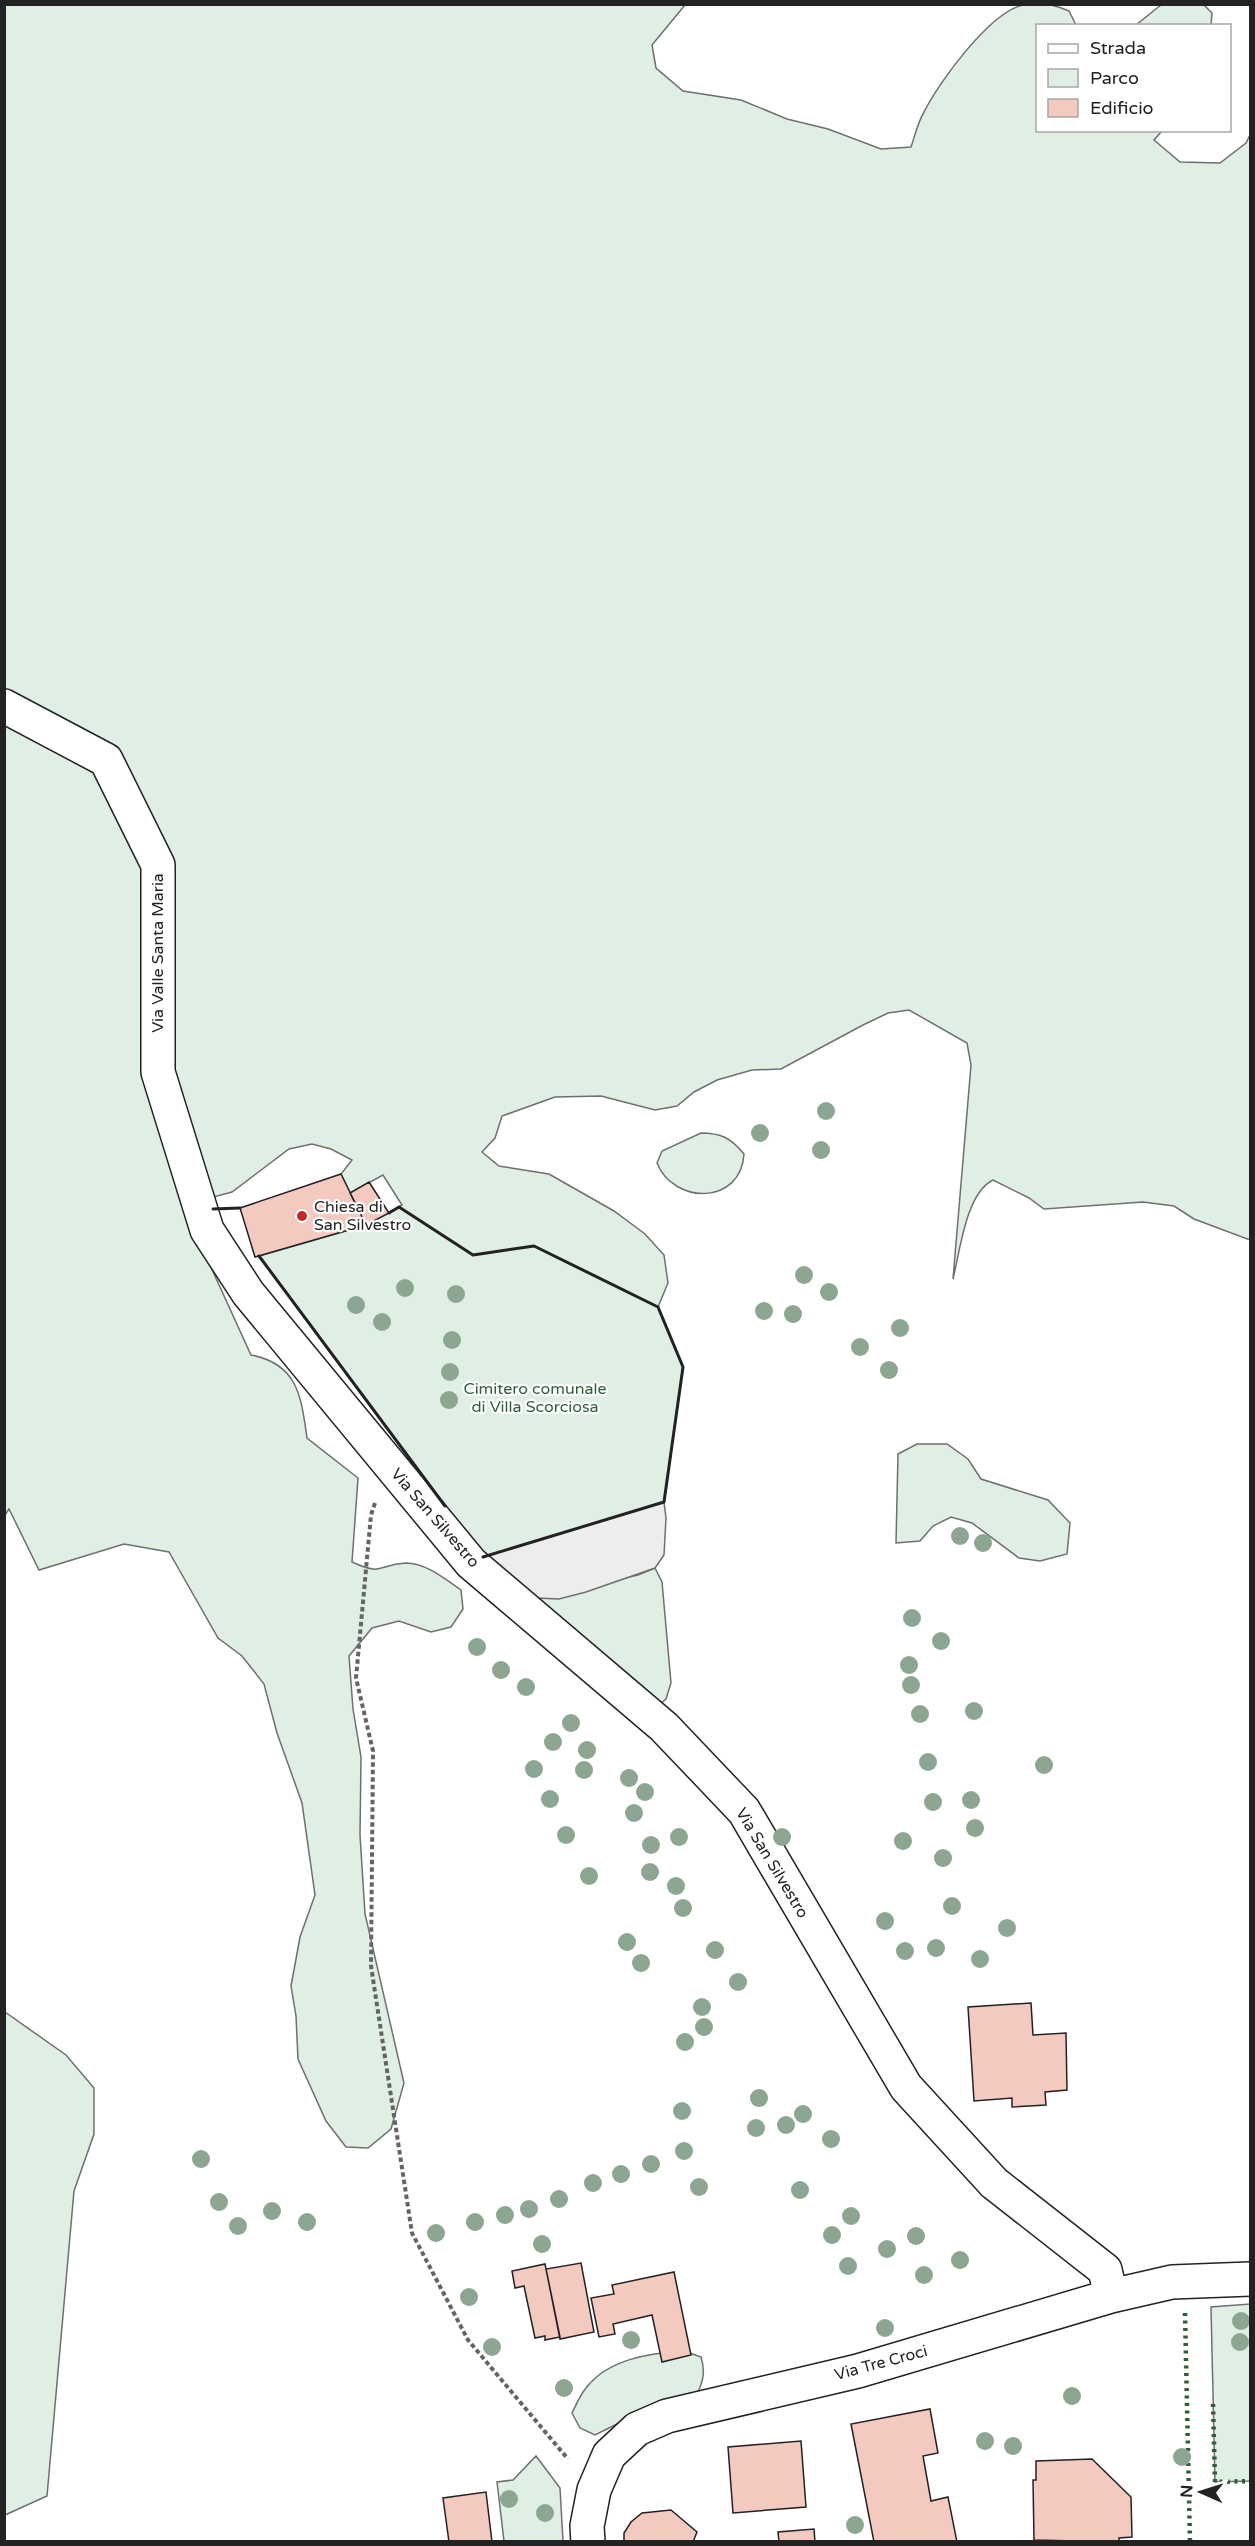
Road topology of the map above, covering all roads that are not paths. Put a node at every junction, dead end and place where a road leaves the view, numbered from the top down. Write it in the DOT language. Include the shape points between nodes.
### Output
graph roads {
  1 [pos="4,706"];
  2 [pos="388,1462"];
  3 [pos="1251,2279"];
  4 [pos="1111,2296"];
  5 [pos="588,2541"];
  1 -- 2 [label="street, Via Valle Santa Maria" via="106,760 158,865 158,1072 207,1230 248,1293"];
  2 -- 4 [label="street, Via San Silvestro" via="471,1563 664,1726 744,1811 906,2087 994,2182 1105,2270"];
  3 -- 4 [label="street, Via Tre Croci" via="1172,2282"];
  4 -- 5 [label="street, Via Tre Croci" via="858,2371 667,2416 637,2429 609,2455 594,2490"];
}
